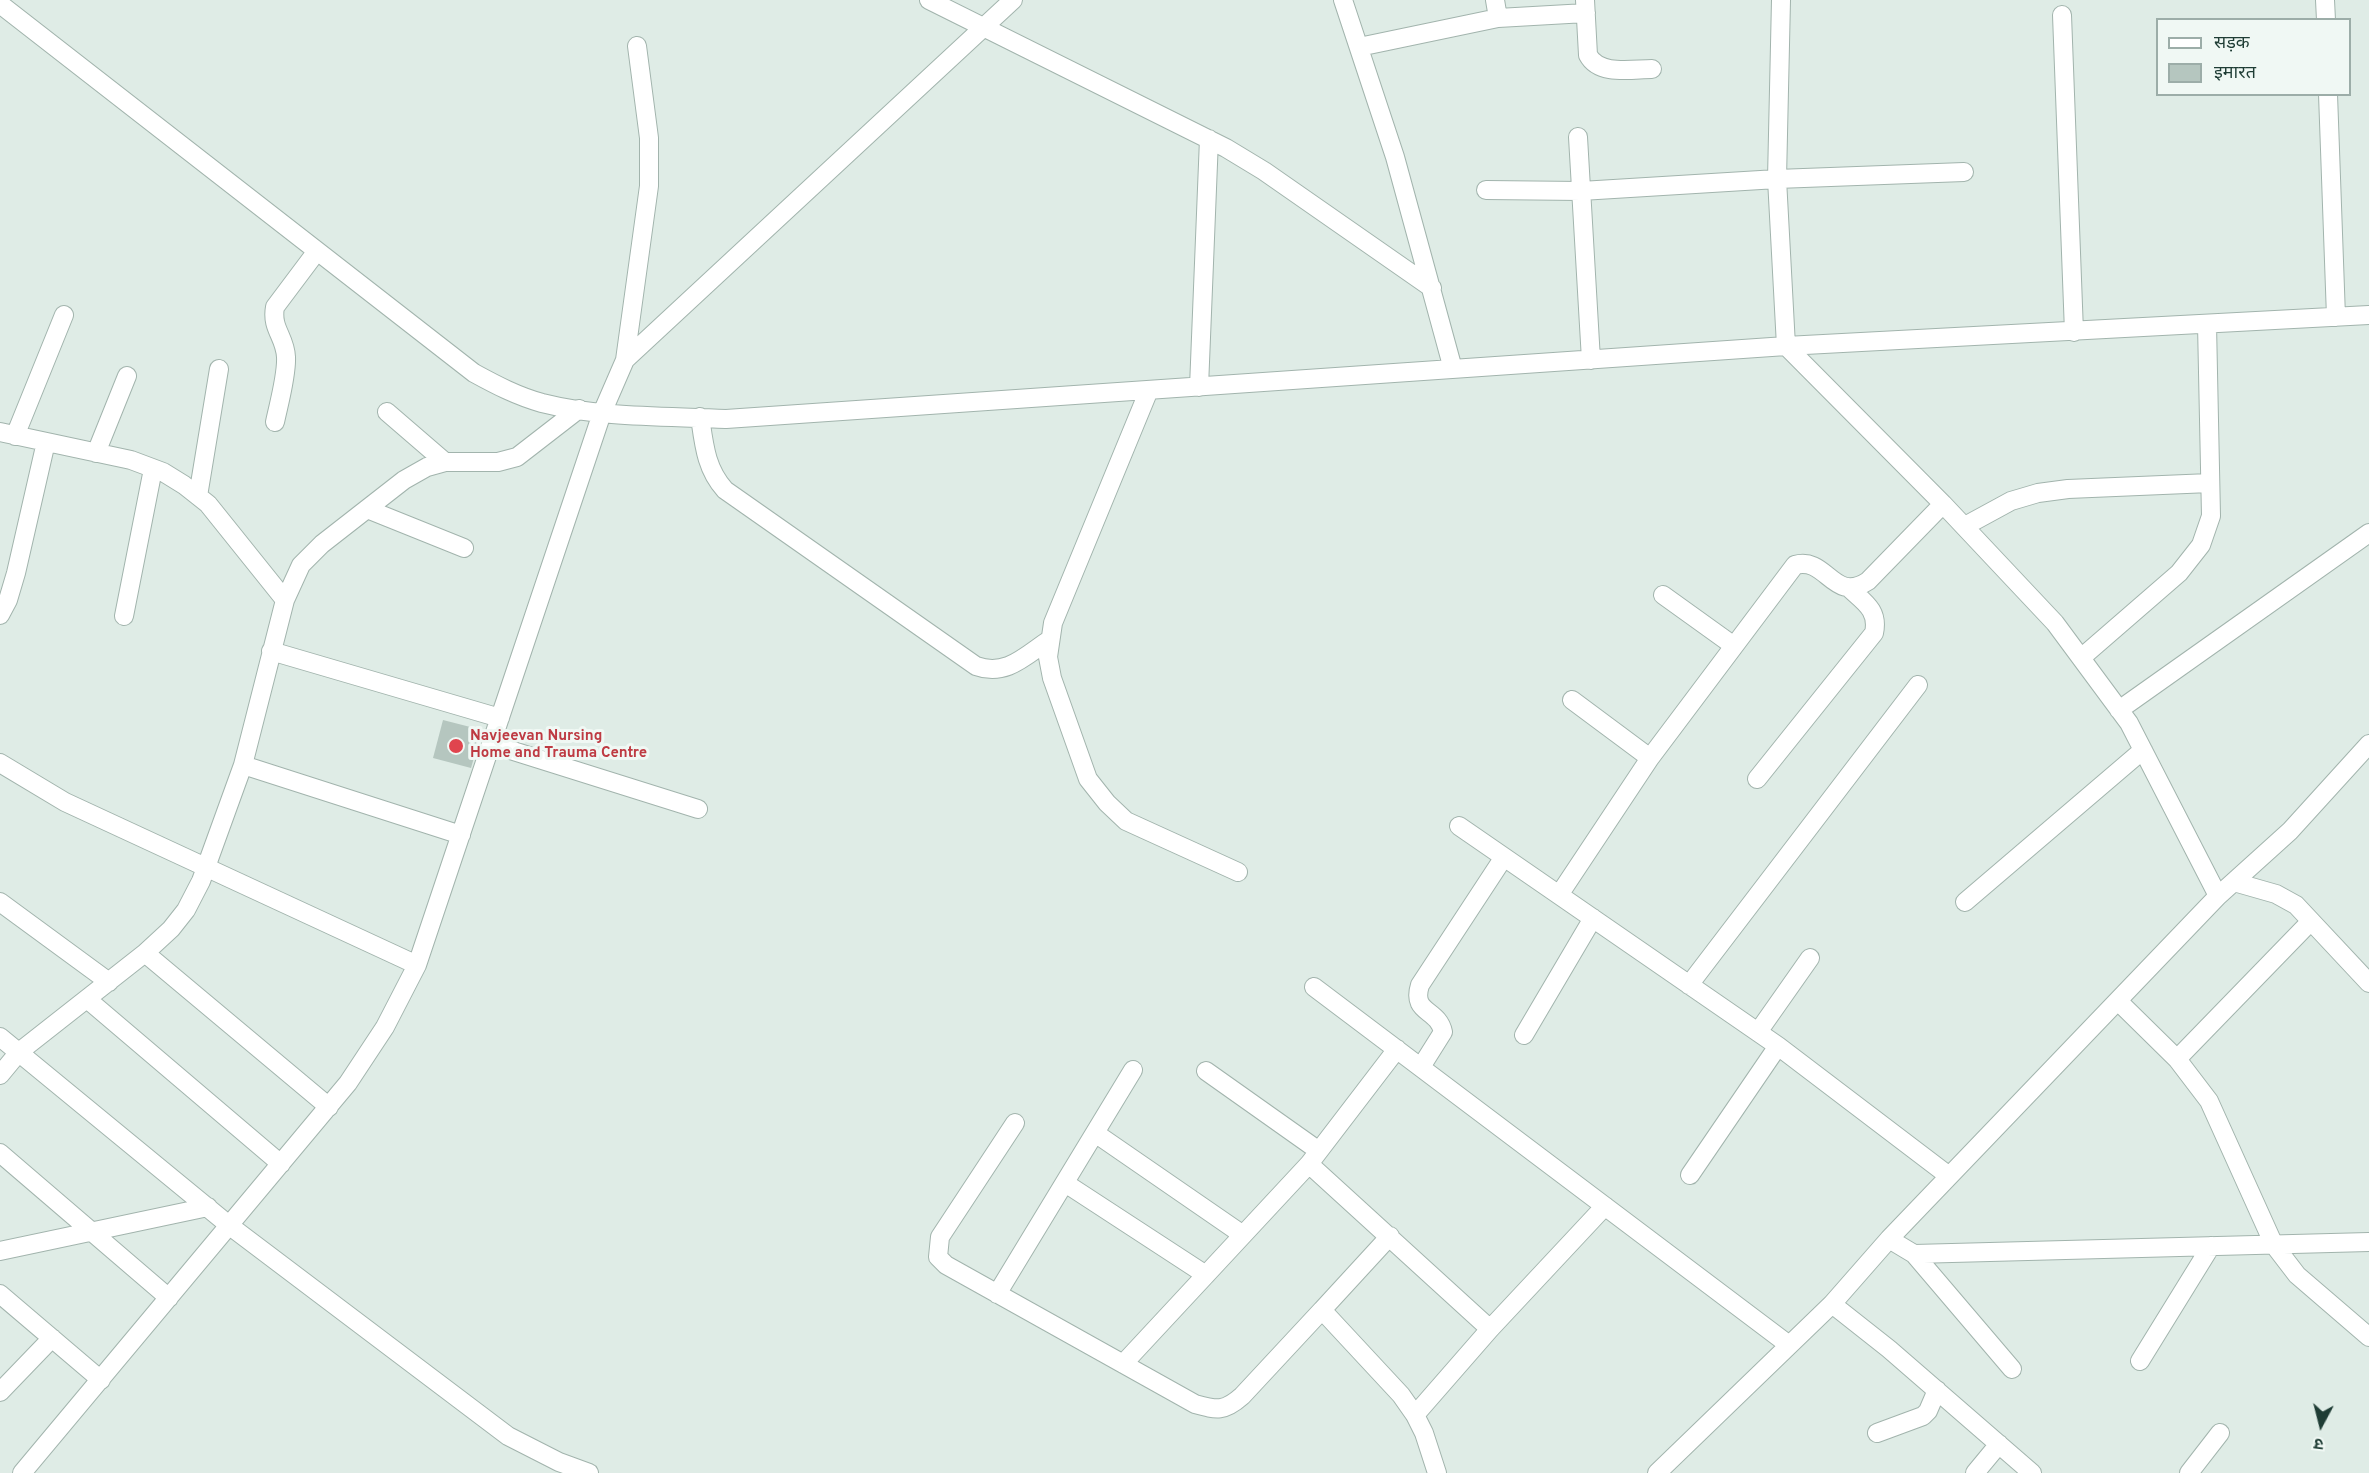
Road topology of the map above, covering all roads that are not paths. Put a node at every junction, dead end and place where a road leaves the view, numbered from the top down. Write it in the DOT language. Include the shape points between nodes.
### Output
graph roads {
  1 [pos="929,0"];
  2 [pos="1013,0"];
  3 [pos="1343,0"];
  4 [pos="1781,0"];
  5 [pos="2325,0"];
  6 [pos="0,4"];
  7 [pos="1586,7"];
  8 [pos="1496,9"];
  9 [pos="2062,15"];
  10 [pos="2326,18"];
  11 [pos="983,28"];
  12 [pos="637,46"];
  13 [pos="1359,47"];
  14 [pos="1652,69"];
  15 [pos="2328,96"];
  16 [pos="1578,137"];
  17 [pos="1209,139"];
  18 [pos="1964,172"];
  19 [pos="1777,179"];
  20 [pos="1486,190"];
  21 [pos="1581,191"];
  22 [pos="317,251"];
  23 [pos="1432,288"];
  24 [pos="64,315"];
  25 [pos="2369,315"];
  26 [pos="2336,317"];
  27 [pos="2207,324"];
  28 [pos="2074,332"];
  29 [pos="1786,346"];
  30 [pos="625,360"];
  31 [pos="1592,360"];
  32 [pos="219,369"];
  33 [pos="1453,369"];
  34 [pos="126,376"];
  35 [pos="1199,387"];
  36 [pos="1149,390"];
  37 [pos="579,409"];
  38 [pos="387,412"];
  39 [pos="602,412"];
  40 [pos="700,417"];
  41 [pos="275,422"];
  42 [pos="8,434"];
  43 [pos="46,442"];
  44 [pos="96,453"];
  45 [pos="445,462"];
  46 [pos="153,469"];
  47 [pos="2210,483"];
  48 [pos="198,496"];
  49 [pos="1943,504"];
  50 [pos="367,508"];
  51 [pos="1965,526"];
  52 [pos="2369,533"];
  53 [pos="464,548"];
  54 [pos="1849,588"];
  55 [pos="1663,595"];
  56 [pos="285,600"];
  57 [pos="0,615"];
  58 [pos="124,616"];
  59 [pos="1049,640"];
  60 [pos="1734,646"];
  61 [pos="271,651"];
  62 [pos="2081,658"];
  63 [pos="1918,685"];
  64 [pos="1572,700"];
  65 [pos="2119,710"];
  66 [pos="500,718"];
  67 [pos="491,744"];
  68 [pos="2369,744"];
  69 [pos="2143,750"];
  70 [pos="1650,758"];
  71 [pos="0,763"];
  72 [pos="243,765"];
  73 [pos="1757,779"];
  74 [pos="698,809"];
  75 [pos="1459,826"];
  76 [pos="460,835"];
  77 [pos="1504,857"];
  78 [pos="206,867"];
  79 [pos="1238,872"];
  80 [pos="2234,882"];
  81 [pos="1559,895"];
  82 [pos="2218,896"];
  83 [pos="0,902"];
  84 [pos="1965,902"];
  85 [pos="1593,918"];
  86 [pos="2311,921"];
  87 [pos="146,953"];
  88 [pos="1810,958"];
  89 [pos="417,965"];
  90 [pos="109,982"];
  91 [pos="2369,983"];
  92 [pos="1689,985"];
  93 [pos="1314,987"];
  94 [pos="87,999"];
  95 [pos="2118,1001"];
  96 [pos="1758,1032"];
  97 [pos="1524,1035"];
  98 [pos="0,1036"];
  99 [pos="1778,1046"];
  100 [pos="1397,1049"];
  101 [pos="19,1052"];
  102 [pos="2177,1059"];
  103 [pos="1421,1067"];
  104 [pos="1133,1070"];
  105 [pos="1206,1071"];
  106 [pos="0,1075"];
  107 [pos="328,1107"];
  108 [pos="1015,1123"];
  109 [pos="1095,1133"];
  110 [pos="0,1153"];
  111 [pos="1314,1158"];
  112 [pos="281,1164"];
  113 [pos="1690,1176"];
  114 [pos="1949,1176"];
  115 [pos="1065,1183"];
  116 [pos="1605,1206"];
  117 [pos="208,1207"];
  118 [pos="230,1226"];
  119 [pos="92,1232"];
  120 [pos="1243,1235"];
  121 [pos="1390,1236"];
  122 [pos="1889,1239"];
  123 [pos="2369,1242"];
  124 [pos="2274,1245"];
  125 [pos="2211,1246"];
  126 [pos="0,1251"];
  127 [pos="1914,1254"];
  128 [pos="1206,1275"];
  129 [pos="0,1294"];
  130 [pos="997,1294"];
  131 [pos="169,1298"];
  132 [pos="1832,1304"];
  133 [pos="1322,1310"];
  134 [pos="1490,1329"];
  135 [pos="2369,1337"];
  136 [pos="52,1338"];
  137 [pos="1792,1342"];
  138 [pos="2140,1361"];
  139 [pos="1123,1364"];
  140 [pos="2012,1369"];
  141 [pos="101,1380"];
  142 [pos="1937,1390"];
  143 [pos="0,1392"];
  144 [pos="1415,1415"];
  145 [pos="1877,1433"];
  146 [pos="2220,1433"];
  147 [pos="1999,1444"];
  148 [pos="22,1473"];
  149 [pos="589,1473"];
  150 [pos="1437,1473"];
  151 [pos="1657,1473"];
  152 [pos="1975,1473"];
  153 [pos="2032,1473"];
  154 [pos="2189,1473"];
  1 -- 11 [label="street"];
  2 -- 11 [label="street"];
  3 -- 13 [label="street"];
  4 -- 19 [label="street"];
  5 -- 10 [label="street"];
  6 -- 22 [label="street"];
  7 -- 8 [label="street"];
  7 -- 14 [label="street" via="1588,56 1592,63 1602,69"];
  8 -- 13 [label="street"];
  9 -- 28 [label="street"];
  11 -- 17 [label="street"];
  11 -- 30 [label="street"];
  12 -- 30 [label="street" via="649,138 649,186"];
  13 -- 23 [label="street"];
  15 -- 26 [label="street"];
  16 -- 21 [label="street"];
  17 -- 23 [label="street" via="1264,171"];
  17 -- 35 [label="street"];
  18 -- 19 [label="street"];
  19 -- 21 [label="street"];
  19 -- 29 [label="street"];
  20 -- 21 [label="street"];
  21 -- 31 [label="street"];
  22 -- 37 [label="street" via="474,373 505,390 542,403"];
  22 -- 41 [label="street" via="275,307 273,318 286,359"];
  23 -- 33 [label="street"];
  24 -- 42 [label="street"];
  25 -- 26 [label="street"];
  26 -- 27 [label="street"];
  27 -- 28 [label="street"];
  27 -- 47 [label="street"];
  28 -- 29 [label="street"];
  29 -- 31 [label="street"];
  29 -- 49 [label="street"];
  30 -- 39 [label="street"];
  31 -- 33 [label="street"];
  32 -- 48 [label="street"];
  33 -- 35 [label="street"];
  34 -- 44 [label="street"];
  35 -- 36 [label="street"];
  36 -- 40 [label="street" via="726,419"];
  36 -- 59 [label="street"];
  37 -- 39 [label="street"];
  37 -- 45 [label="street" via="517,457 498,462"];
  38 -- 45 [label="street"];
  39 -- 40 [label="street"];
  39 -- 66 [label="street"];
  40 -- 59 [label="street" via="706,459 725,490 976,666 1000,670"];
  42 -- 43 [label="street"];
  43 -- 44 [label="street"];
  43 -- 57 [label="street" via="16,573"];
  44 -- 46 [label="street"];
  45 -- 50 [label="street" via="404,480"];
  46 -- 48 [label="street" via="184,484"];
  46 -- 58 [label="street"];
  47 -- 51 [label="street" via="2038,493 2011,501"];
  47 -- 62 [label="street" via="2211,516 2200,545 2179,573"];
  48 -- 56 [label="street"];
  49 -- 51 [label="street"];
  49 -- 54 [label="street" via="1868,581"];
  50 -- 53 [label="street"];
  50 -- 56 [label="street" via="301,565"];
  51 -- 62 [label="street" via="2055,623"];
  52 -- 65 [label="street"];
  54 -- 60 [label="street" via="1837,584 1813,565 1795,565"];
  54 -- 73 [label="street" via="1872,610 1874,633"];
  55 -- 60 [label="street"];
  56 -- 61 [label="street"];
  59 -- 79 [label="street" via="1052,678 1088,779 1107,803 1126,820"];
  60 -- 70 [label="street"];
  61 -- 66 [label="street"];
  61 -- 72 [label="street"];
  62 -- 65 [label="street"];
  63 -- 92 [label="street"];
  64 -- 70 [label="street"];
  65 -- 69 [label="street"];
  66 -- 67 [label="street"];
  67 -- 74 [label="street"];
  67 -- 76 [label="street"];
  68 -- 80 [label="street" via="2290,831"];
  69 -- 82 [label="street"];
  69 -- 84 [label="street"];
  70 -- 81 [label="street"];
  71 -- 78 [label="street" via="65,802"];
  72 -- 76 [label="street"];
  72 -- 78 [label="street"];
  75 -- 77 [label="street"];
  76 -- 89 [label="street"];
  77 -- 81 [label="street"];
  77 -- 103 [label="street" via="1420,985 1416,996 1419,1005 1434,1016 1443,1032"];
  78 -- 87 [label="street" via="186,909"];
  78 -- 89 [label="street"];
  80 -- 82 [label="street"];
  80 -- 86 [label="street" via="2276,894"];
  81 -- 85 [label="street"];
  82 -- 95 [label="street"];
  83 -- 90 [label="street"];
  85 -- 92 [label="street"];
  85 -- 97 [label="street"];
  86 -- 91 [label="street"];
  86 -- 102 [label="street"];
  87 -- 90 [label="street"];
  87 -- 107 [label="street"];
  88 -- 96 [label="street"];
  89 -- 107 [label="street" via="385,1027"];
  90 -- 94 [label="street"];
  92 -- 96 [label="street"];
  93 -- 100 [label="street"];
  94 -- 101 [label="street"];
  94 -- 112 [label="street"];
  95 -- 102 [label="street"];
  95 -- 114 [label="street"];
  96 -- 99 [label="street"];
  98 -- 101 [label="street"];
  99 -- 113 [label="street"];
  99 -- 114 [label="street"];
  100 -- 103 [label="street"];
  100 -- 111 [label="street"];
  101 -- 106 [label="street"];
  101 -- 117 [label="street"];
  102 -- 124 [label="street" via="2209,1101"];
  103 -- 116 [label="street"];
  104 -- 109 [label="street"];
  105 -- 111 [label="street"];
  107 -- 112 [label="street"];
  108 -- 130 [label="street" via="940,1237 938,1246 938,1257 946,1265"];
  109 -- 115 [label="street"];
  109 -- 120 [label="street"];
  110 -- 119 [label="street"];
  111 -- 120 [label="street"];
  111 -- 121 [label="street"];
  112 -- 118 [label="street"];
  114 -- 122 [label="street"];
  115 -- 128 [label="street"];
  115 -- 130 [label="street"];
  116 -- 134 [label="street"];
  116 -- 137 [label="street"];
  117 -- 118 [label="street"];
  117 -- 119 [label="street"];
  118 -- 131 [label="street"];
  118 -- 149 [label="street" via="508,1436"];
  119 -- 126 [label="street"];
  119 -- 131 [label="street"];
  120 -- 128 [label="street"];
  121 -- 133 [label="street"];
  121 -- 134 [label="street"];
  122 -- 127 [label="street"];
  122 -- 132 [label="street"];
  123 -- 124 [label="street"];
  124 -- 125 [label="street"];
  124 -- 135 [label="street" via="2297,1275"];
  125 -- 127 [label="street"];
  125 -- 138 [label="street"];
  127 -- 140 [label="street"];
  128 -- 139 [label="street"];
  129 -- 136 [label="street"];
  130 -- 139 [label="street"];
  131 -- 141 [label="street"];
  132 -- 137 [label="street"];
  132 -- 142 [label="street"];
  133 -- 139 [label="street" via="1230,1407 1215,1410 1196,1404"];
  133 -- 144 [label="street"];
  134 -- 144 [label="street"];
  136 -- 141 [label="street"];
  136 -- 143 [label="street"];
  137 -- 151 [label="street"];
  141 -- 148 [label="street"];
  142 -- 145 [label="street" via="1923,1416"];
  142 -- 147 [label="street"];
  144 -- 150 [label="street"];
  146 -- 154 [label="street"];
  147 -- 152 [label="street"];
  147 -- 153 [label="street"];
}
